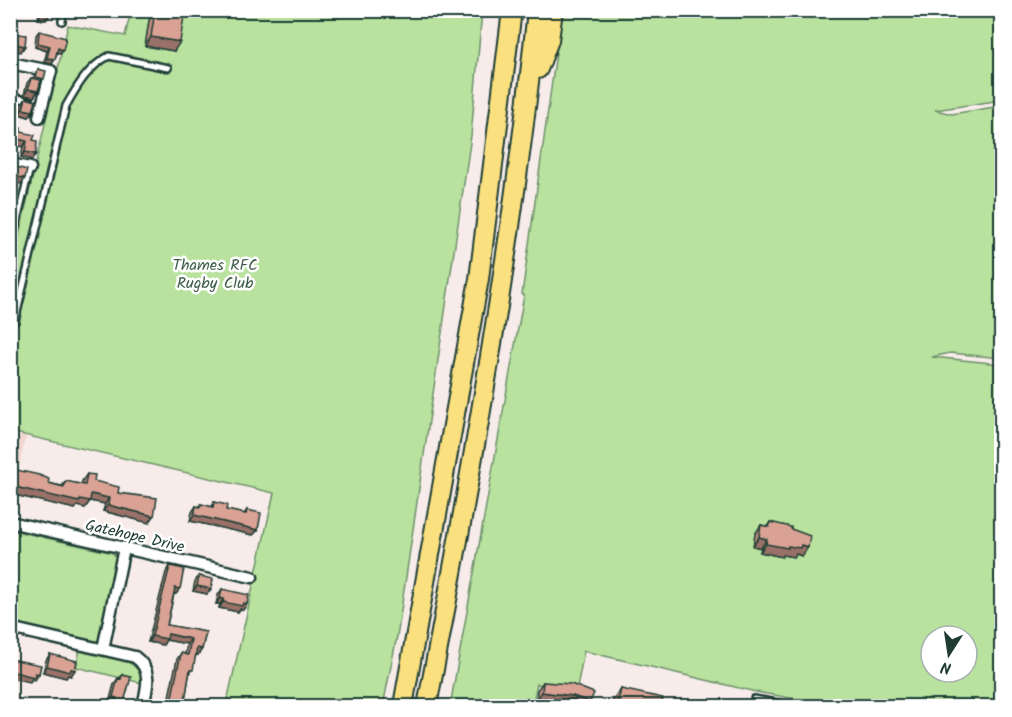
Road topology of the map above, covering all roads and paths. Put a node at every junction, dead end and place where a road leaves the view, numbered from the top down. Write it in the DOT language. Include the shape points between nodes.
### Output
graph roads {
  1 [pos="64,10"];
  2 [pos="500,10"];
  3 [pos="512,10"];
  4 [pos="537,10"];
  5 [pos="553,10"];
  6 [pos="62,21"];
  7 [pos="10,63"];
  8 [pos="168,68"];
  9 [pos="529,94"];
  10 [pos="18,98"];
  11 [pos="43,104"];
  12 [pos="39,117"];
  13 [pos="10,164"];
  14 [pos="30,168"];
  15 [pos="10,250"];
  16 [pos="10,320"];
  17 [pos="449,454"];
  18 [pos="10,522"];
  19 [pos="124,548"];
  20 [pos="252,577"];
  21 [pos="10,628"];
  22 [pos="103,649"];
  23 [pos="754,699"];
  24 [pos="143,706"];
  25 [pos="403,706"];
  26 [pos="428,706"];
  27 [pos="794,706"];
  1 -- 6 [label="lane"];
  2 -- 17 [label="highway"];
  3 -- 17 [label="highway" via="479,279"];
  4 -- 9 [label="highway"];
  5 -- 9 [label="highway" via="549,40"];
  7 -- 11 [label="street" via="51,71"];
  8 -- 16 [label="lane" via="109,56 95,65 73,93 66,106 15,321"];
  9 -- 26 [label="highway"];
  10 -- 11 [label="lane"];
  11 -- 12 [label="street"];
  13 -- 14 [label="street"];
  14 -- 15 [label="lane"];
  17 -- 25 [label="highway"];
  18 -- 19 [label="street, Gatehope Drive"];
  19 -- 20 [label="street, Gatehope Drive"];
  19 -- 22 [label="street"];
  21 -- 22 [label="street"];
  22 -- 24 [label="street" via="131,655 143,664 148,684"];
  23 -- 27 [label="lane"];
}
